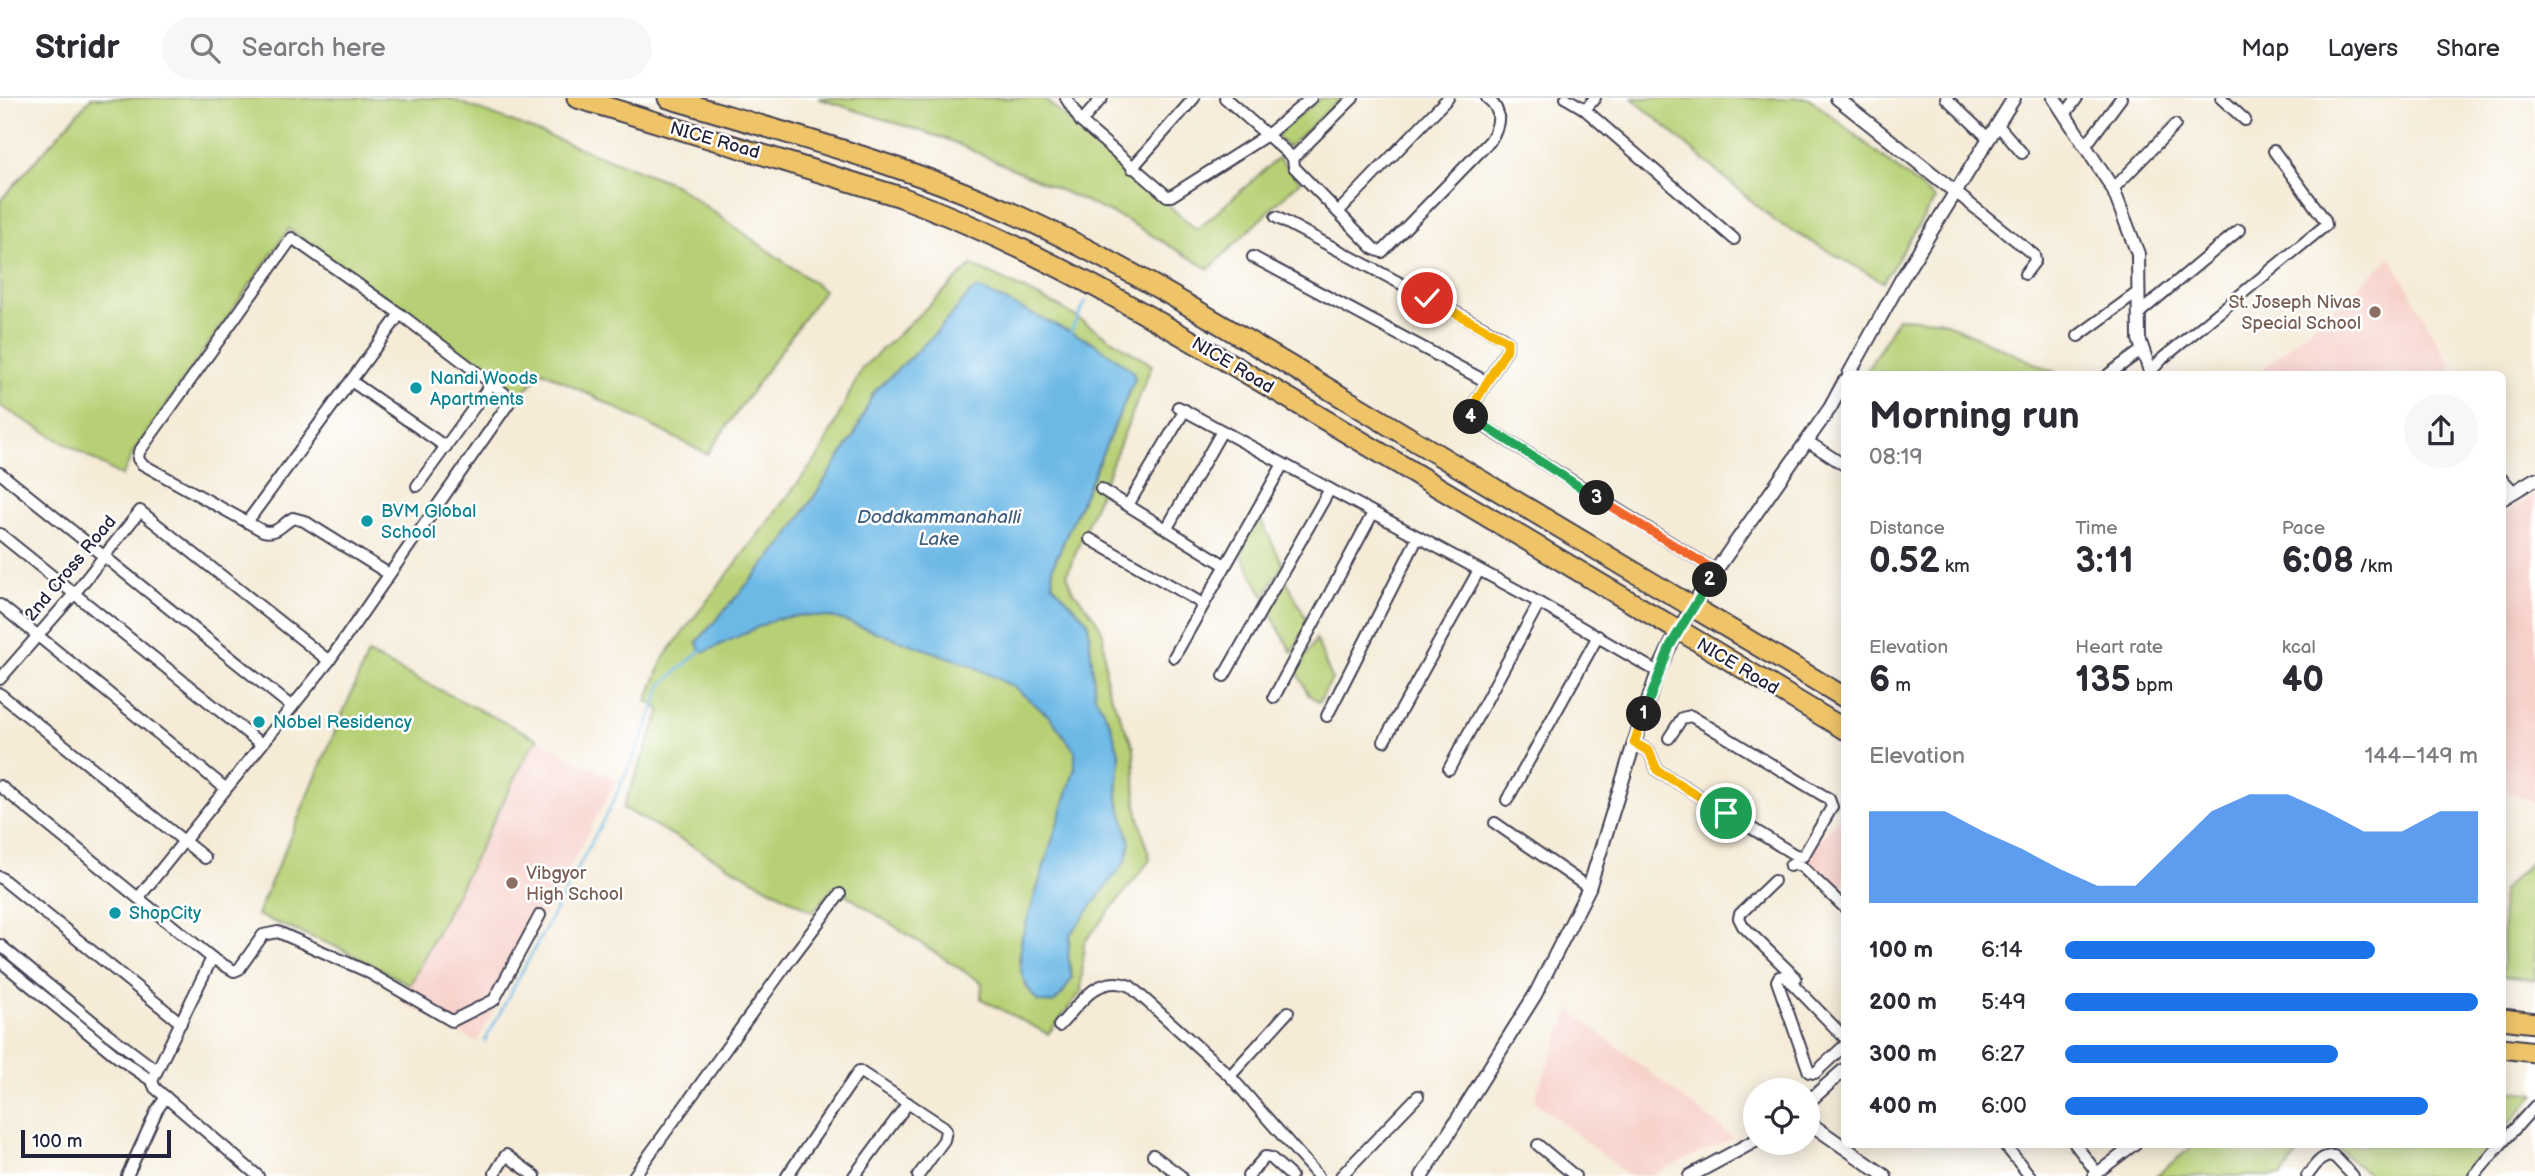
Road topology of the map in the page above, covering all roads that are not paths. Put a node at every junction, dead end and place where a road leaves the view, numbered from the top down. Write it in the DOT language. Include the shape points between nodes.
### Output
graph roads {
  1 [pos="577,98"];
  2 [pos="668,98"];
  3 [pos="1066,98"];
  4 [pos="1102,98"];
  5 [pos="1194,98"];
  6 [pos="1225,98"];
  7 [pos="1311,98"];
  8 [pos="1353,98"];
  9 [pos="1448,98"];
  10 [pos="1487,98"];
  11 [pos="1566,98"];
  12 [pos="1595,98"];
  13 [pos="1837,98"];
  14 [pos="1946,98"];
  15 [pos="2014,98"];
  16 [pos="2054,98"];
  17 [pos="2077,98"];
  18 [pos="2121,98"];
  19 [pos="2221,98"];
  20 [pos="1583,108"];
  21 [pos="2066,113"];
  22 [pos="2245,120"];
  23 [pos="1081,122"];
  24 [pos="1997,124"];
  25 [pos="2175,125"];
  26 [pos="1267,135"];
  27 [pos="1988,138"];
  28 [pos="2086,145"];
  29 [pos="2274,151"];
  30 [pos="2022,153"];
  31 [pos="1293,158"];
  32 [pos="1132,168"];
  33 [pos="2113,189"];
  34 [pos="1954,191"];
  35 [pos="1338,212"];
  36 [pos="1276,217"];
  37 [pos="2239,230"];
  38 [pos="1734,239"];
  39 [pos="1253,257"];
  40 [pos="2025,274"];
  41 [pos="2137,293"];
  42 [pos="400,314"];
  43 [pos="2138,314"];
  44 [pos="2078,335"];
  45 [pos="2142,350"];
  46 [pos="1851,371"];
  47 [pos="2113,371"];
  48 [pos="2149,371"];
  49 [pos="2152,371"];
  50 [pos="351,381"];
  51 [pos="1487,382"];
  52 [pos="491,384"];
  53 [pos="1841,387"];
  54 [pos="1222,431"];
  55 [pos="1807,441"];
  56 [pos="446,447"];
  57 [pos="1283,464"];
  58 [pos="1841,464"];
  59 [pos="0,473"];
  60 [pos="2535,479"];
  61 [pos="417,486"];
  62 [pos="1101,489"];
  63 [pos="1330,489"];
  64 [pos="2508,496"];
  65 [pos="1128,505"];
  66 [pos="1373,513"];
  67 [pos="247,522"];
  68 [pos="1167,528"];
  69 [pos="0,534"];
  70 [pos="1418,537"];
  71 [pos="1090,539"];
  72 [pos="104,556"];
  73 [pos="1225,565"];
  74 [pos="1479,570"];
  75 [pos="1716,571"];
  76 [pos="389,574"];
  77 [pos="74,594"];
  78 [pos="1539,603"];
  79 [pos="0,604"];
  80 [pos="1203,604"];
  81 [pos="38,635"];
  82 [pos="1598,636"];
  83 [pos="1174,657"];
  84 [pos="329,661"];
  85 [pos="1658,672"];
  86 [pos="1224,676"];
  87 [pos="0,679"];
  88 [pos="0,694"];
  89 [pos="1841,696"];
  90 [pos="1274,697"];
  91 [pos="292,707"];
  92 [pos="1327,716"];
  93 [pos="1841,727"];
  94 [pos="1669,738"];
  95 [pos="1384,741"];
  96 [pos="1634,743"];
  97 [pos="261,744"];
  98 [pos="1449,769"];
  99 [pos="0,786"];
  100 [pos="225,788"];
  101 [pos="1507,800"];
  102 [pos="1495,823"];
  103 [pos="183,840"];
  104 [pos="205,858"];
  105 [pos="1790,866"];
  106 [pos="0,877"];
  107 [pos="1774,881"];
  108 [pos="1588,888"];
  109 [pos="840,894"];
  110 [pos="139,897"];
  111 [pos="1841,904"];
  112 [pos="540,915"];
  113 [pos="0,945"];
  114 [pos="212,958"];
  115 [pos="0,961"];
  116 [pos="1288,1012"];
  117 [pos="2506,1019"];
  118 [pos="181,1023"];
  119 [pos="2535,1023"];
  120 [pos="1841,1024"];
  121 [pos="1059,1026"];
  122 [pos="1841,1034"];
  123 [pos="1841,1048"];
  124 [pos="2506,1048"];
  125 [pos="2535,1052"];
  126 [pos="156,1070"];
  127 [pos="1841,1073"];
  128 [pos="1230,1076"];
  129 [pos="152,1081"];
  130 [pos="1820,1091"];
  131 [pos="1418,1096"];
  132 [pos="168,1099"];
  133 [pos="908,1102"];
  134 [pos="2535,1106"];
  135 [pos="1820,1130"];
  136 [pos="2506,1139"];
  137 [pos="1538,1145"];
  138 [pos="1841,1145"];
  139 [pos="1743,1147"];
  140 [pos="1845,1148"];
  141 [pos="2007,1148"];
  142 [pos="2078,1148"];
  143 [pos="2130,1148"];
  144 [pos="2498,1148"];
  145 [pos="1153,1155"];
  146 [pos="495,1172"];
  147 [pos="251,1174"];
  148 [pos="2095,1175"];
  149 [pos="127,1176"];
  150 [pos="535,1176"];
  151 [pos="634,1176"];
  152 [pos="787,1176"];
  153 [pos="854,1176"];
  154 [pos="918,1176"];
  155 [pos="1181,1176"];
  156 [pos="1248,1176"];
  157 [pos="1291,1176"];
  158 [pos="1318,1176"];
  159 [pos="1341,1176"];
  160 [pos="1422,1176"];
  161 [pos="1575,1176"];
  162 [pos="1690,1176"];
  163 [pos="1885,1176"];
  164 [pos="2030,1176"];
  165 [pos="2307,1176"];
  166 [pos="2353,1176"];
  167 [pos="2474,1176"];
  1 -- 93 [label="highway, NICE Road" via="940,212 1086,279"];
  2 -- 89 [label="highway, NICE Road" via="964,192 1094,252"];
  3 -- 23 [label="street"];
  4 -- 23 [label="street"];
  5 -- 32 [label="street"];
  6 -- 26 [label="street"];
  7 -- 26 [label="street"];
  8 -- 31 [label="street"];
  9 -- 35 [label="street"];
  10 -- 35 [label="street" via="1499,113 1494,134 1386,250 1374,249"];
  11 -- 20 [label="street"];
  12 -- 20 [label="street"];
  13 -- 34 [label="street"];
  14 -- 27 [label="street"];
  15 -- 24 [label="street"];
  16 -- 21 [label="street"];
  17 -- 21 [label="street"];
  18 -- 28 [label="street"];
  19 -- 22 [label="street"];
  20 -- 38 [label="street"];
  21 -- 28 [label="street"];
  23 -- 32 [label="street"];
  24 -- 27 [label="street"];
  24 -- 30 [label="street"];
  25 -- 33 [label="street"];
  26 -- 31 [label="street"];
  26 -- 32 [label="street" via="1175,196 1167,196"];
  27 -- 34 [label="street"];
  28 -- 33 [label="street"];
  29 -- 49 [label="street" via="2326,225"];
  31 -- 35 [label="street" via="1294,167"];
  33 -- 41 [label="street" via="2137,254"];
  34 -- 40 [label="street" via="2035,255"];
  34 -- 46 [label="street"];
  36 -- 51 [label="street" via="1507,341 1507,349"];
  37 -- 43 [label="street"];
  39 -- 51 [label="street"];
  41 -- 43 [label="street"];
  41 -- 44 [label="street"];
  42 -- 50 [label="street"];
  42 -- 52 [label="street"];
  42 -- 67 [label="street" via="295,238 290,239 139,452 142,464"];
  43 -- 45 [label="street"];
  45 -- 47 [label="street"];
  45 -- 48 [label="street"];
  50 -- 56 [label="street"];
  50 -- 67 [label="street"];
  51 -- 75 [label="street" via="1470,413 1474,421"];
  52 -- 56 [label="street"];
  52 -- 76 [label="street" via="510,397"];
  53 -- 55 [label="street"];
  54 -- 57 [label="street"];
  54 -- 65 [label="street" via="1181,409"];
  54 -- 68 [label="street"];
  55 -- 58 [label="street"];
  55 -- 75 [label="street"];
  56 -- 61 [label="street"];
  57 -- 63 [label="street"];
  57 -- 73 [label="street"];
  59 -- 72 [label="street"];
  60 -- 64 [label="street"];
  62 -- 65 [label="street"];
  63 -- 66 [label="street"];
  63 -- 86 [label="street"];
  65 -- 68 [label="street"];
  66 -- 70 [label="street"];
  66 -- 90 [label="street"];
  67 -- 76 [label="street" via="271,534 293,518 304,521"];
  68 -- 73 [label="street"];
  69 -- 77 [label="street"];
  70 -- 74 [label="street"];
  70 -- 92 [label="street"];
  71 -- 80 [label="street"];
  72 -- 77 [label="street, 2nd Cross Road"];
  72 -- 84 [label="street, 2nd Cross Road" via="140,511"];
  72 -- 91 [label="street"];
  73 -- 80 [label="street"];
  74 -- 78 [label="street"];
  74 -- 95 [label="street"];
  75 -- 85 [label="street"];
  76 -- 84 [label="street"];
  77 -- 81 [label="street, 2nd Cross Road"];
  77 -- 97 [label="street"];
  78 -- 82 [label="street"];
  78 -- 98 [label="street"];
  79 -- 81 [label="street"];
  80 -- 83 [label="street"];
  81 -- 87 [label="street, 2nd Cross Road"];
  81 -- 100 [label="street"];
  82 -- 85 [label="street"];
  82 -- 101 [label="street"];
  84 -- 91 [label="street"];
  85 -- 96 [label="street"];
  88 -- 103 [label="street"];
  91 -- 97 [label="street"];
  94 -- 96 [label="street" via="1682,718 1691,716 1829,799 1832,807 1803,856 1657,770 1649,751"];
  96 -- 108 [label="street"];
  97 -- 100 [label="street"];
  99 -- 110 [label="street"];
  100 -- 103 [label="street"];
  102 -- 108 [label="street"];
  103 -- 104 [label="street"];
  103 -- 110 [label="street"];
  105 -- 111 [label="street" via="1801,866"];
  106 -- 118 [label="street"];
  107 -- 120 [label="street" via="1740,914 1740,922"];
  108 -- 160 [label="street" via="1535,995"];
  109 -- 151 [label="street"];
  110 -- 114 [label="street"];
  112 -- 114 [label="street" via="494,1000 452,1021 366,971 278,932 263,934 234,971"];
  113 -- 126 [label="street"];
  114 -- 118 [label="street"];
  115 -- 129 [label="street"];
  116 -- 128 [label="street"];
  117 -- 119 [label="highway"];
  118 -- 126 [label="street"];
  121 -- 128 [label="street" via="1098,986 1121,982"];
  122 -- 123 [label="street" via="1785,976 1779,977 1808,1072 1815,1073"];
  124 -- 125 [label="highway"];
  126 -- 129 [label="street"];
  127 -- 130 [label="street"];
  128 -- 158 [label="street"];
  129 -- 132 [label="street"];
  131 -- 159 [label="street"];
  132 -- 147 [label="street"];
  132 -- 149 [label="street"];
  133 -- 152 [label="street" via="859,1071"];
  133 -- 153 [label="street"];
  133 -- 154 [label="street" via="946,1131"];
  134 -- 136 [label="street"];
  135 -- 138 [label="street"];
  137 -- 161 [label="street"];
  139 -- 162 [label="street"];
  140 -- 163 [label="street"];
  141 -- 164 [label="street"];
  142 -- 148 [label="street"];
  143 -- 148 [label="street"];
  144 -- 167 [label="street"];
  145 -- 155 [label="street"];
  146 -- 150 [label="street" via="506,1155"];
  156 -- 157 [label="street" via="1265,1157"];
  165 -- 166 [label="street" via="2321,1158 2334,1156"];
}
